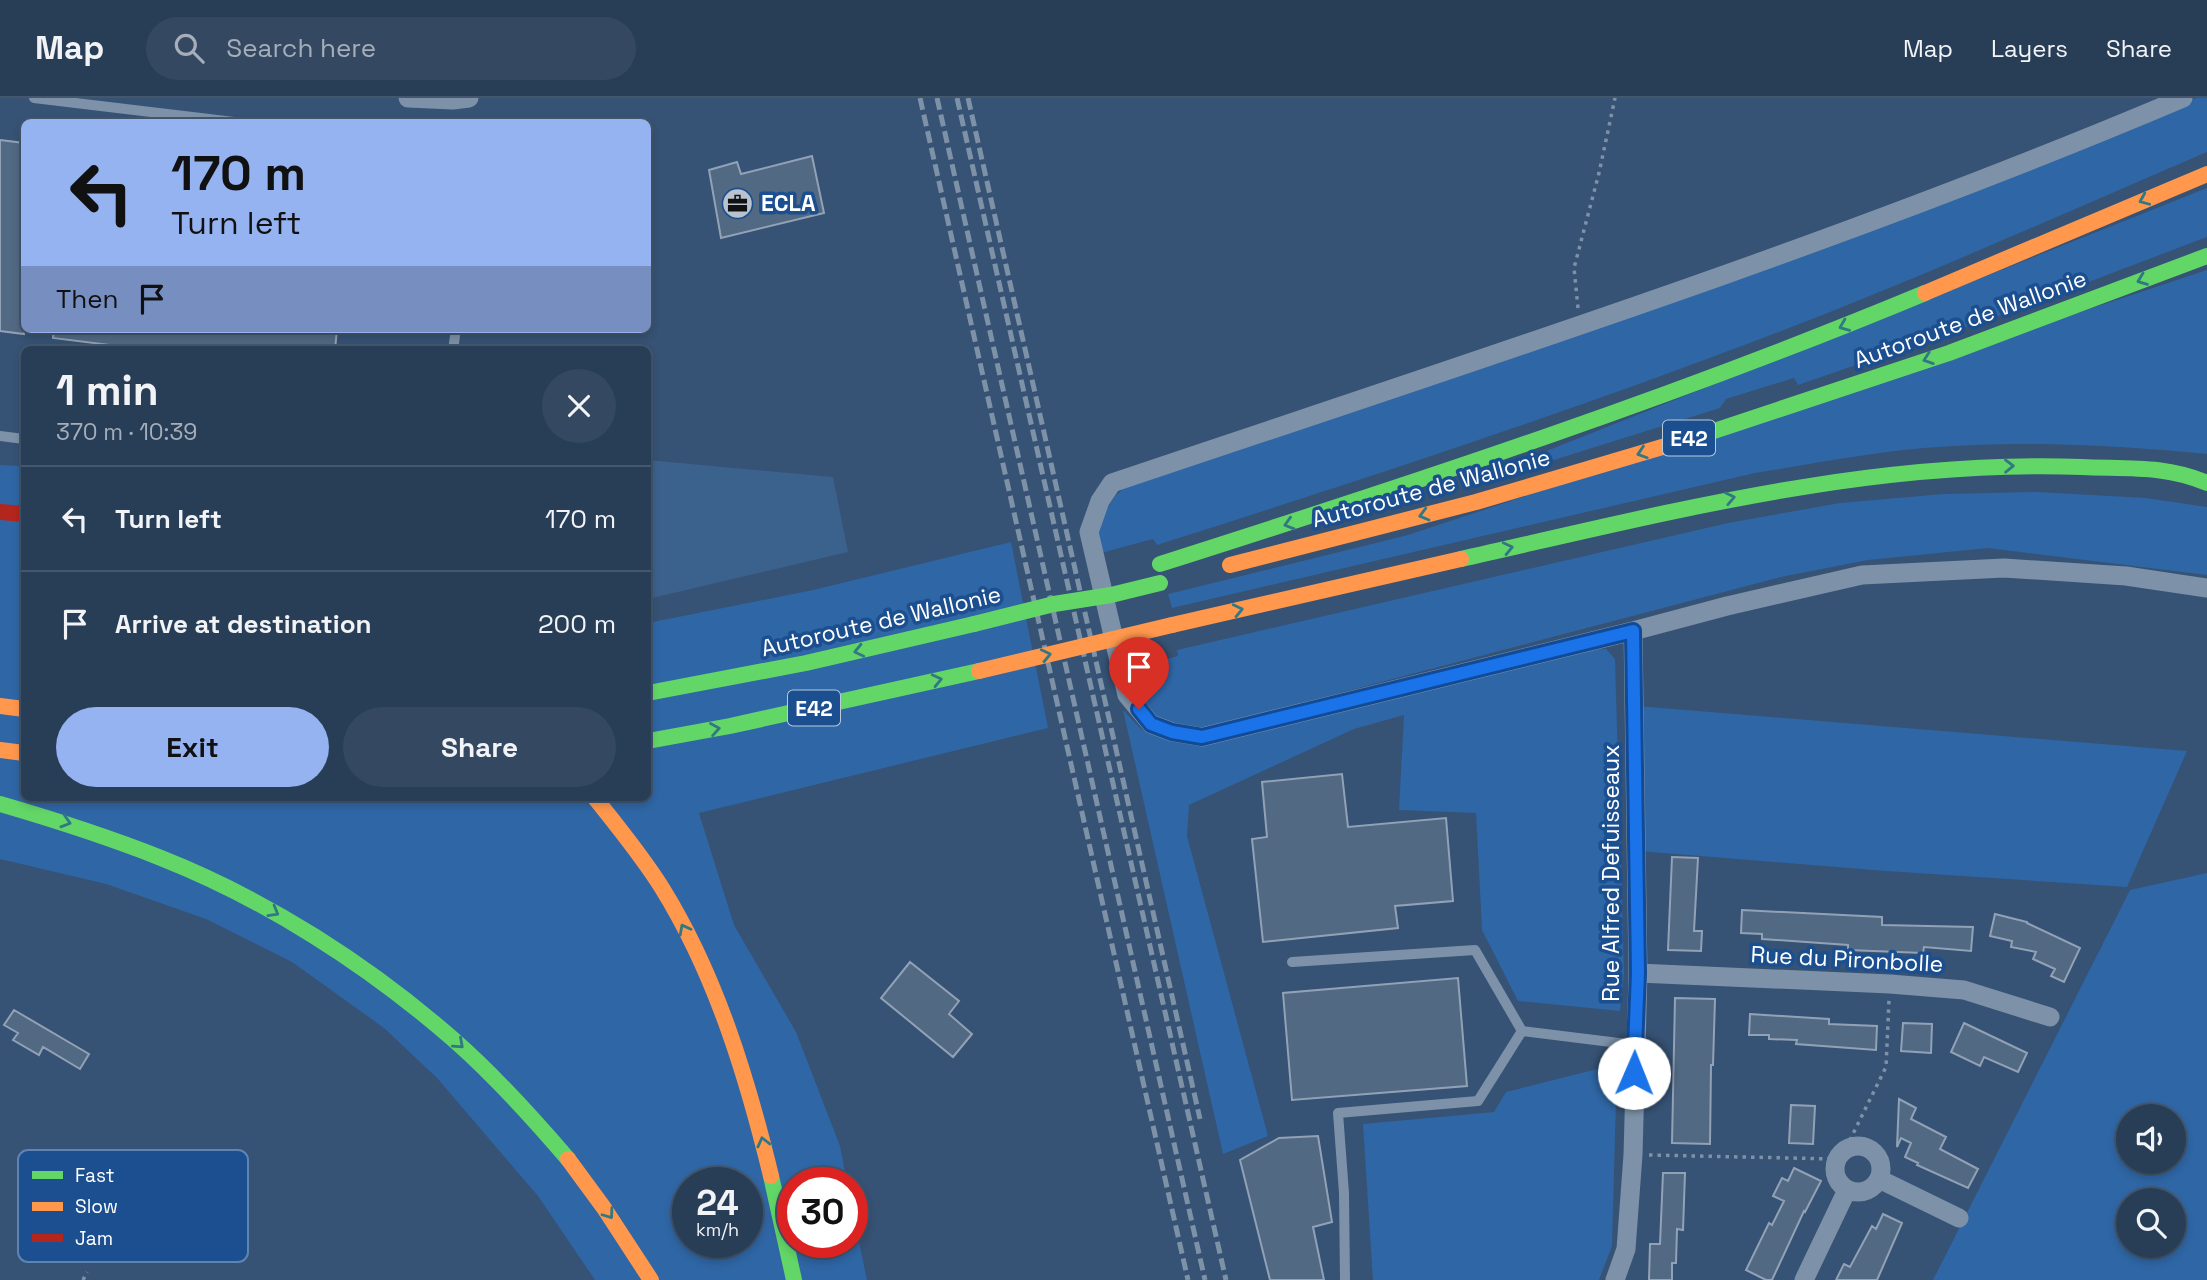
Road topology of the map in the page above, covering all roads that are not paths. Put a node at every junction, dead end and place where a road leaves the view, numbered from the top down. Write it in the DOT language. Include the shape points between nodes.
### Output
graph roads {
  1 [pos="34,98"];
  2 [pos="408,98"];
  3 [pos="469,98"];
  4 [pos="2183,98"];
  5 [pos="209,119"];
  6 [pos="2207,173"];
  7 [pos="2207,256"];
  8 [pos="0,436"];
  9 [pos="21,439"];
  10 [pos="2207,471"];
  11 [pos="2180,473"];
  12 [pos="2207,483"];
  13 [pos="0,512"];
  14 [pos="21,514"];
  15 [pos="1154,566"];
  16 [pos="1212,570"];
  17 [pos="1124,575"];
  18 [pos="1167,582"];
  19 [pos="2207,588"];
  20 [pos="1054,604"];
  21 [pos="1633,631"];
  22 [pos="651,692"];
  23 [pos="0,706"];
  24 [pos="21,709"];
  25 [pos="651,740"];
  26 [pos="0,750"];
  27 [pos="21,753"];
  28 [pos="597,801"];
  29 [pos="0,804"];
  30 [pos="1292,962"];
  31 [pos="1638,973"];
  32 [pos="2050,1017"];
  33 [pos="1522,1031"];
  34 [pos="1635,1045"];
  35 [pos="1879,1179"];
  36 [pos="1847,1190"];
  37 [pos="1959,1218"];
  38 [pos="651,1280"];
  39 [pos="794,1280"];
  40 [pos="1345,1280"];
  41 [pos="1615,1280"];
  42 [pos="1804,1280"];
  1 -- 5 [label="lane"];
  2 -- 3 [label="street"];
  4 -- 21 [label="street" via="1757,263 1112,483 1088,532 1127,695 1151,724 1172,732 1202,737"];
  6 -- 15 [label="highway, one-way" via="1959,280 1744,365 1392,491"];
  7 -- 16 [label="highway, Autoroute de Wallonie / E42, one-way" via="1994,336 1685,439 1512,491"];
  8 -- 9 [label="lane"];
  10 -- 11 [label="highway"];
  11 -- 12 [label="highway, E42"];
  25 -- 11 [label="highway, E42, one-way, bridge" via="1774,489 1941,468 2068,465"];
  13 -- 14 [label="highway"];
  17 -- 20 [label="highway, bridge"];
  18 -- 20 [label="highway, Autoroute de Wallonie / E42, bridge"];
  19 -- 21 [label="street" via="2126,576 2004,568 1862,575"];
  20 -- 22 [label="highway, Autoroute de Wallonie / E42, one-way, bridge" via="806,663"];
  21 -- 31 [label="street, Rue Alfred Defuisseaux"];
  23 -- 24 [label="highway"];
  26 -- 27 [label="highway"];
  39 -- 28 [label="highway, one-way" via="767,1156 730,1028 701,961 657,880"];
  29 -- 38 [label="highway, one-way" via="100,833 184,865 328,943 393,989 457,1042 525,1109 574,1166"];
  30 -- 33 [label="lane" via="1475,950"];
  31 -- 32 [label="street, Rue du Pironbolle" via="1964,990"];
  31 -- 34 [label="street, Rue Alfred Defuisseaux"];
  33 -- 34 [label="lane"];
  33 -- 40 [label="lane" via="1478,1101 1338,1113"];
  34 -- 41 [label="street, Rue Alfred Defuisseaux" via="1626,1249"];
  35 -- 36 [label="street" via="1862,1192"];
  35 -- 36 [label="street" via="1881,1164 1873,1152 1860,1146 1841,1154 1834,1166 1837,1180"];
  35 -- 37 [label="street"];
  36 -- 42 [label="street"];
}
